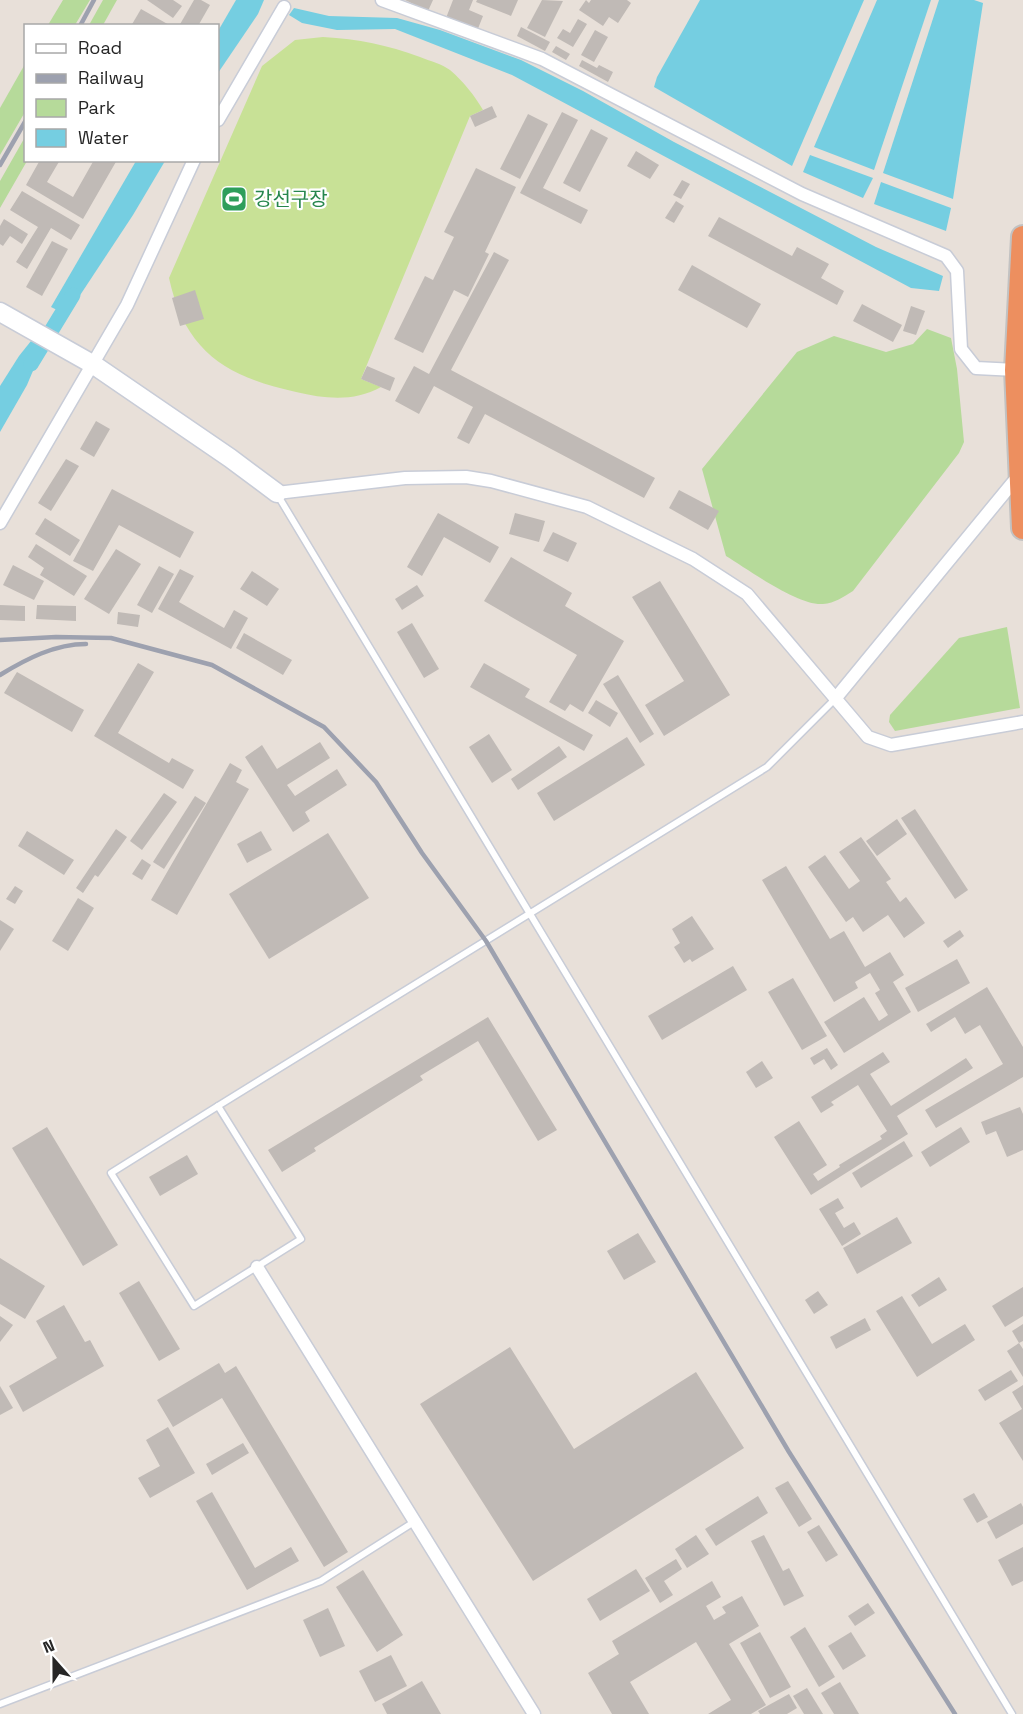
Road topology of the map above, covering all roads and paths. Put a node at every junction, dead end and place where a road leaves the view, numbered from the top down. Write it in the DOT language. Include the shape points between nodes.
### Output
graph roads {
  1 [pos="382,0"];
  2 [pos="284,7"];
  3 [pos="219,118"];
  4 [pos="193,162"];
  5 [pos="1023,237"];
  6 [pos="0,312"];
  7 [pos="94,365"];
  8 [pos="1016,370"];
  9 [pos="1021,475"];
  10 [pos="277,493"];
  11 [pos="0,523"];
  12 [pos="1023,528"];
  13 [pos="835,699"];
  14 [pos="1018,723"];
  15 [pos="529,914"];
  16 [pos="218,1106"];
  17 [pos="257,1267"];
  18 [pos="414,1522"];
  19 [pos="0,1704"];
  20 [pos="534,1714"];
  21 [pos="1012,1714"];
  1 -- 8 [label="street" via="542,59 802,194 946,256 957,271 961,349 976,368"];
  2 -- 3 [label="street"];
  4 -- 7 [label="street" via="127,305"];
  5 -- 8 [label="highway"];
  6 -- 7 [label="street"];
  7 -- 10 [label="street"];
  7 -- 11 [label="street"];
  8 -- 9 [label="highway"];
  9 -- 12 [label="highway"];
  9 -- 13 [label="street"];
  10 -- 13 [label="street" via="405,478 466,477 587,507 693,559 747,594"];
  10 -- 15 [label="lane"];
  13 -- 14 [label="street" via="868,737 891,745"];
  13 -- 15 [label="lane" via="767,767"];
  15 -- 16 [label="lane"];
  15 -- 21 [label="lane"];
  16 -- 17 [label="lane" via="301,1239"];
  16 -- 17 [label="lane" via="111,1173 194,1306"];
  17 -- 18 [label="street"];
  18 -- 19 [label="lane" via="321,1581"];
  18 -- 20 [label="street"];
}
